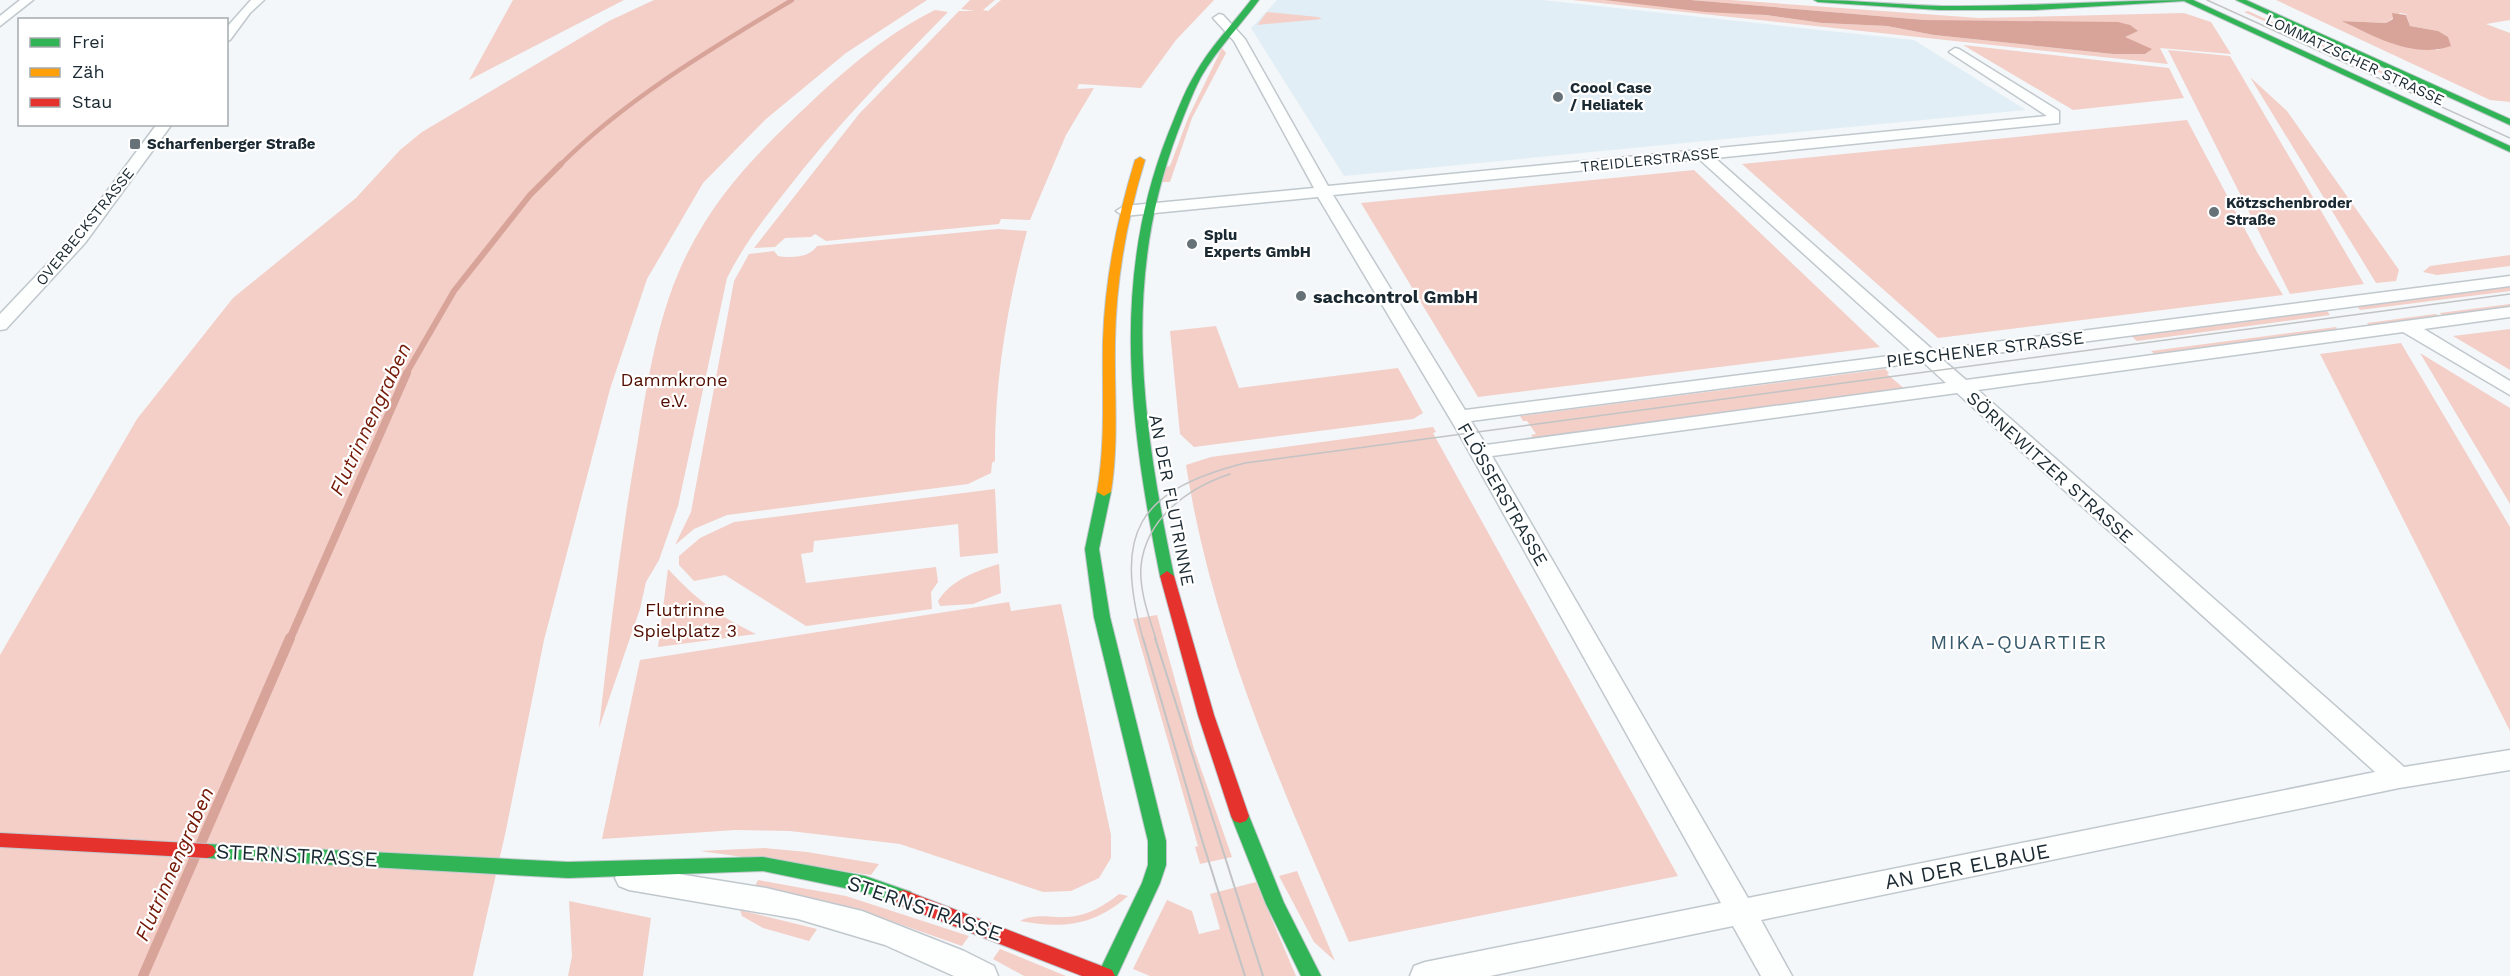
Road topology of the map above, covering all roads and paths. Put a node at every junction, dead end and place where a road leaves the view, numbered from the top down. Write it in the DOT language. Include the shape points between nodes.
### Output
graph roads {
  1 [pos="27,0"];
  2 [pos="258,0"];
  3 [pos="1255,0"];
  4 [pos="1818,0"];
  5 [pos="2181,0"];
  6 [pos="2187,0"];
  7 [pos="2240,0"];
  8 [pos="1231,6"];
  9 [pos="0,22"];
  10 [pos="1220,24"];
  11 [pos="228,35"];
  12 [pos="1956,52"];
  13 [pos="2510,122"];
  14 [pos="164,126"];
  15 [pos="1146,142"];
  16 [pos="2510,149"];
  17 [pos="1703,155"];
  18 [pos="1324,193"];
  19 [pos="1145,210"];
  20 [pos="1124,211"];
  21 [pos="2510,281"];
  22 [pos="2510,312"];
  23 [pos="0,325"];
  24 [pos="2406,326"];
  25 [pos="1925,356"];
  26 [pos="1960,387"];
  27 [pos="2510,389"];
  28 [pos="1459,417"];
  29 [pos="1479,452"];
  30 [pos="2510,760"];
  31 [pos="2399,778"];
  32 [pos="0,840"];
  33 [pos="581,870"];
  34 [pos="1740,912"];
  35 [pos="983,976"];
  36 [pos="1106,976"];
  37 [pos="1311,976"];
  38 [pos="1425,976"];
  39 [pos="1777,976"];
  1 -- 9 [label="street"];
  2 -- 11 [label="street"];
  3 -- 10 [label="street, AN DER FLUTRINNE"];
  4 -- 5 [label="street" via="1939,8 2035,8"];
  6 -- 16 [label="street, LOMMATZSCHER STRASSE"];
  7 -- 13 [label="street, LOMMATZSCHER STRASSE"];
  8 -- 10 [label="street, AN DER FLUTRINNE"];
  10 -- 18 [label="street, FLÖSSERSTRASSE" via="1239,39"];
  10 -- 19 [label="street, AN DER FLUTRINNE" via="1169,135"];
  12 -- 17 [label="street, TREIDLERSTRASSE" via="2054,114 2054,120"];
  14 -- 23 [label="street, OVERBECKSTRASSE" via="79,240"];
  15 -- 20 [label="street"];
  17 -- 18 [label="street, TREIDLERSTRASSE"];
  17 -- 25 [label="street, SÖRNEWITZER STRASSE"];
  18 -- 19 [label="street, TREIDLERSTRASSE"];
  18 -- 28 [label="street, FLÖSSERSTRASSE"];
  19 -- 20 [label="street, TREIDLERSTRASSE"];
  19 -- 37 [label="street, AN DER FLUTRINNE" via="1134,342 1144,468 1174,606 1208,724 1259,865 1284,926"];
  20 -- 36 [label="street" via="1112,291 1108,472 1092,549 1102,617 1157,841 1157,864"];
  21 -- 25 [label="street, PIESCHENER STRASSE"];
  22 -- 24 [label="street, PIESCHENER STRASSE"];
  24 -- 26 [label="street, PIESCHENER STRASSE"];
  24 -- 27 [label="street"];
  25 -- 26 [label="street, SÖRNEWITZER STRASSE"];
  25 -- 28 [label="street, PIESCHENER STRASSE"];
  26 -- 29 [label="street, PIESCHENER STRASSE"];
  26 -- 31 [label="street, SÖRNEWITZER STRASSE"];
  28 -- 29 [label="street, FLÖSSERSTRASSE"];
  29 -- 34 [label="street, FLÖSSERSTRASSE"];
  30 -- 31 [label="street, AN DER ELBAUE"];
  31 -- 34 [label="street, AN DER ELBAUE"];
  32 -- 33 [label="street, STERNSTRASSE"];
  33 -- 35 [label="street, STERNSTRASSE" via="808,909 886,932"];
  33 -- 36 [label="street, STERNSTRASSE" via="764,864 864,884"];
  34 -- 38 [label="street, AN DER ELBAUE"];
  34 -- 39 [label="street, FLÖSSERSTRASSE"];
}
